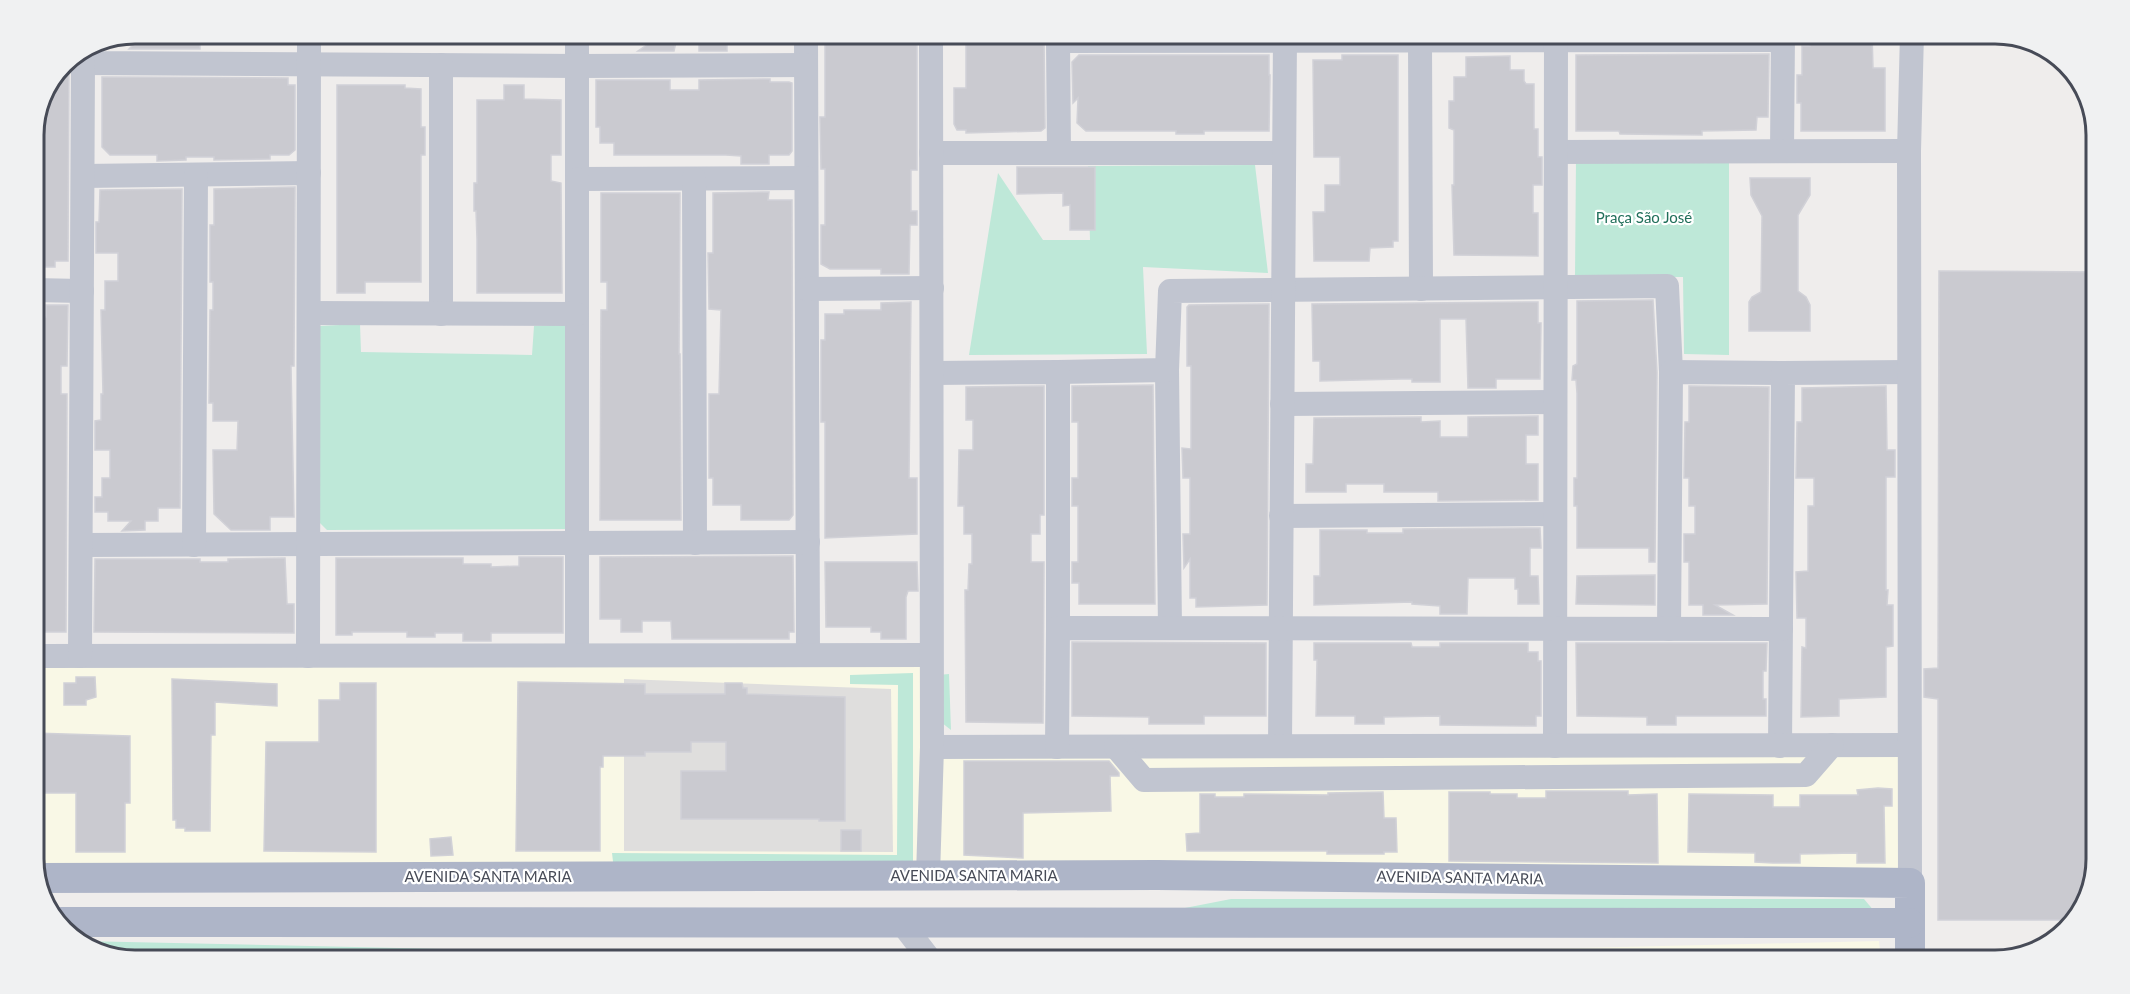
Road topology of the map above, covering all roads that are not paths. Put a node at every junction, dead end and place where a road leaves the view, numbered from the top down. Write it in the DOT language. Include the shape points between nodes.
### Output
graph roads {
  1 [pos="309,44"];
  2 [pos="577,44"];
  3 [pos="806,44"];
  4 [pos="932,44"];
  5 [pos="1058,44"];
  6 [pos="1285,44"];
  7 [pos="1420,44"];
  8 [pos="1556,44"];
  9 [pos="1783,44"];
  10 [pos="1912,44"];
  11 [pos="89,56"];
  12 [pos="83,60"];
  13 [pos="309,64"];
  14 [pos="441,65"];
  15 [pos="806,65"];
  16 [pos="577,66"];
  17 [pos="1909,151"];
  18 [pos="1556,152"];
  19 [pos="1782,152"];
  20 [pos="932,153"];
  21 [pos="1059,153"];
  22 [pos="1284,153"];
  23 [pos="309,173"];
  24 [pos="195,175"];
  25 [pos="83,176"];
  26 [pos="806,178"];
  27 [pos="577,179"];
  28 [pos="694,179"];
  29 [pos="932,288"];
  30 [pos="807,289"];
  31 [pos="1421,289"];
  32 [pos="1555,289"];
  33 [pos="44,290"];
  34 [pos="1283,290"];
  35 [pos="82,291"];
  36 [pos="309,313"];
  37 [pos="441,314"];
  38 [pos="577,314"];
  39 [pos="1167,370"];
  40 [pos="932,372"];
  41 [pos="1059,372"];
  42 [pos="1671,372"];
  43 [pos="1909,372"];
  44 [pos="1783,373"];
  45 [pos="1555,402"];
  46 [pos="1282,404"];
  47 [pos="1555,514"];
  48 [pos="1281,516"];
  49 [pos="577,543"];
  50 [pos="695,543"];
  51 [pos="808,543"];
  52 [pos="309,544"];
  53 [pos="82,545"];
  54 [pos="194,545"];
  55 [pos="1059,628"];
  56 [pos="1170,628"];
  57 [pos="1281,628"];
  58 [pos="1555,629"];
  59 [pos="1669,629"];
  60 [pos="1781,629"];
  61 [pos="577,655"];
  62 [pos="808,655"];
  63 [pos="931,655"];
  64 [pos="44,656"];
  65 [pos="80,656"];
  66 [pos="308,656"];
  67 [pos="1832,745"];
  68 [pos="1909,745"];
  69 [pos="1280,746"];
  70 [pos="1555,746"];
  71 [pos="1780,746"];
  72 [pos="932,747"];
  73 [pos="1057,747"];
  74 [pos="1116,747"];
  75 [pos="1157,875"];
  76 [pos="475,876"];
  77 [pos="928,876"];
  78 [pos="1079,876"];
  79 [pos="412,877"];
  80 [pos="45,878"];
  81 [pos="1910,883"];
  82 [pos="68,922"];
  83 [pos="411,922"];
  84 [pos="476,922"];
  85 [pos="901,922"];
  86 [pos="946,922"];
  87 [pos="1077,923"];
  88 [pos="1909,923"];
  89 [pos="1151,924"];
  90 [pos="923,950"];
  91 [pos="935,950"];
  92 [pos="1910,950"];
  1 -- 13 [label="street"];
  2 -- 16 [label="street"];
  3 -- 15 [label="street"];
  4 -- 20 [label="street"];
  5 -- 21 [label="street"];
  6 -- 22 [label="street"];
  7 -- 31 [label="street"];
  8 -- 18 [label="street"];
  9 -- 19 [label="street"];
  10 -- 17 [label="street"];
  11 -- 13 [label="street"];
  12 -- 25 [label="street"];
  13 -- 14 [label="street"];
  13 -- 23 [label="street"];
  14 -- 16 [label="street"];
  14 -- 37 [label="street"];
  15 -- 16 [label="street"];
  15 -- 26 [label="street"];
  16 -- 27 [label="street"];
  17 -- 19 [label="street"];
  17 -- 43 [label="street"];
  18 -- 19 [label="street"];
  18 -- 32 [label="street"];
  20 -- 21 [label="street"];
  20 -- 29 [label="street"];
  21 -- 22 [label="street"];
  22 -- 34 [label="street"];
  23 -- 24 [label="street"];
  23 -- 36 [label="street"];
  24 -- 25 [label="street"];
  24 -- 54 [label="street"];
  25 -- 35 [label="street"];
  26 -- 28 [label="street"];
  26 -- 30 [label="street"];
  27 -- 28 [label="street"];
  27 -- 38 [label="street"];
  28 -- 50 [label="street"];
  29 -- 30 [label="street"];
  29 -- 40 [label="street"];
  30 -- 51 [label="street"];
  31 -- 32 [label="street"];
  31 -- 34 [label="street"];
  32 -- 42 [label="street" via="1667,286"];
  32 -- 45 [label="street"];
  33 -- 35 [label="street"];
  34 -- 39 [label="street" via="1170,291"];
  34 -- 46 [label="street"];
  35 -- 53 [label="street"];
  36 -- 37 [label="street"];
  36 -- 52 [label="street"];
  37 -- 38 [label="street"];
  38 -- 49 [label="street"];
  39 -- 41 [label="street"];
  39 -- 56 [label="street"];
  40 -- 41 [label="street"];
  40 -- 63 [label="street"];
  41 -- 55 [label="street"];
  42 -- 44 [label="street"];
  42 -- 59 [label="street"];
  43 -- 44 [label="street"];
  43 -- 68 [label="street"];
  44 -- 60 [label="street"];
  45 -- 46 [label="street"];
  45 -- 47 [label="street"];
  46 -- 48 [label="street"];
  47 -- 48 [label="street"];
  47 -- 58 [label="street"];
  48 -- 57 [label="street"];
  49 -- 50 [label="street"];
  49 -- 52 [label="street"];
  49 -- 61 [label="street"];
  50 -- 51 [label="street"];
  51 -- 62 [label="street"];
  52 -- 54 [label="street"];
  52 -- 66 [label="street"];
  53 -- 54 [label="street"];
  53 -- 65 [label="street"];
  55 -- 56 [label="street"];
  55 -- 73 [label="street"];
  56 -- 57 [label="street"];
  57 -- 58 [label="street"];
  57 -- 69 [label="street"];
  58 -- 59 [label="street"];
  58 -- 70 [label="street"];
  59 -- 60 [label="street"];
  60 -- 71 [label="street"];
  61 -- 62 [label="street"];
  61 -- 66 [label="street"];
  62 -- 63 [label="street"];
  63 -- 72 [label="street"];
  64 -- 65 [label="street"];
  65 -- 66 [label="street"];
  67 -- 68 [label="street"];
  67 -- 71 [label="street"];
  67 -- 74 [label="street" via="1806,775 1156,780 1144,780"];
  68 -- 81 [label="street"];
  69 -- 70 [label="street"];
  69 -- 74 [label="street"];
  70 -- 71 [label="street"];
  72 -- 73 [label="street"];
  72 -- 77 [label="street"];
  73 -- 74 [label="street"];
  75 -- 78 [label="main road, AVENIDA SANTA MARIA"];
  75 -- 81 [label="main road, AVENIDA SANTA MARIA"];
  75 -- 89 [label="main road" via="1135,886 1135,908"];
  76 -- 77 [label="main road, AVENIDA SANTA MARIA"];
  76 -- 79 [label="main road, AVENIDA SANTA MARIA"];
  76 -- 84 [label="main road"];
  77 -- 78 [label="main road, AVENIDA SANTA MARIA"];
  78 -- 87 [label="main road" via="1095,890 1095,907"];
  79 -- 80 [label="main road, AVENIDA SANTA MARIA"];
  79 -- 83 [label="main road"];
  81 -- 88 [label="main road"];
  82 -- 83 [label="main road"];
  83 -- 84 [label="main road"];
  84 -- 85 [label="main road"];
  85 -- 86 [label="main road"];
  85 -- 90 [label="street"];
  86 -- 87 [label="main road"];
  86 -- 91 [label="street"];
  87 -- 89 [label="main road"];
  88 -- 89 [label="main road"];
  88 -- 92 [label="main road"];
}
